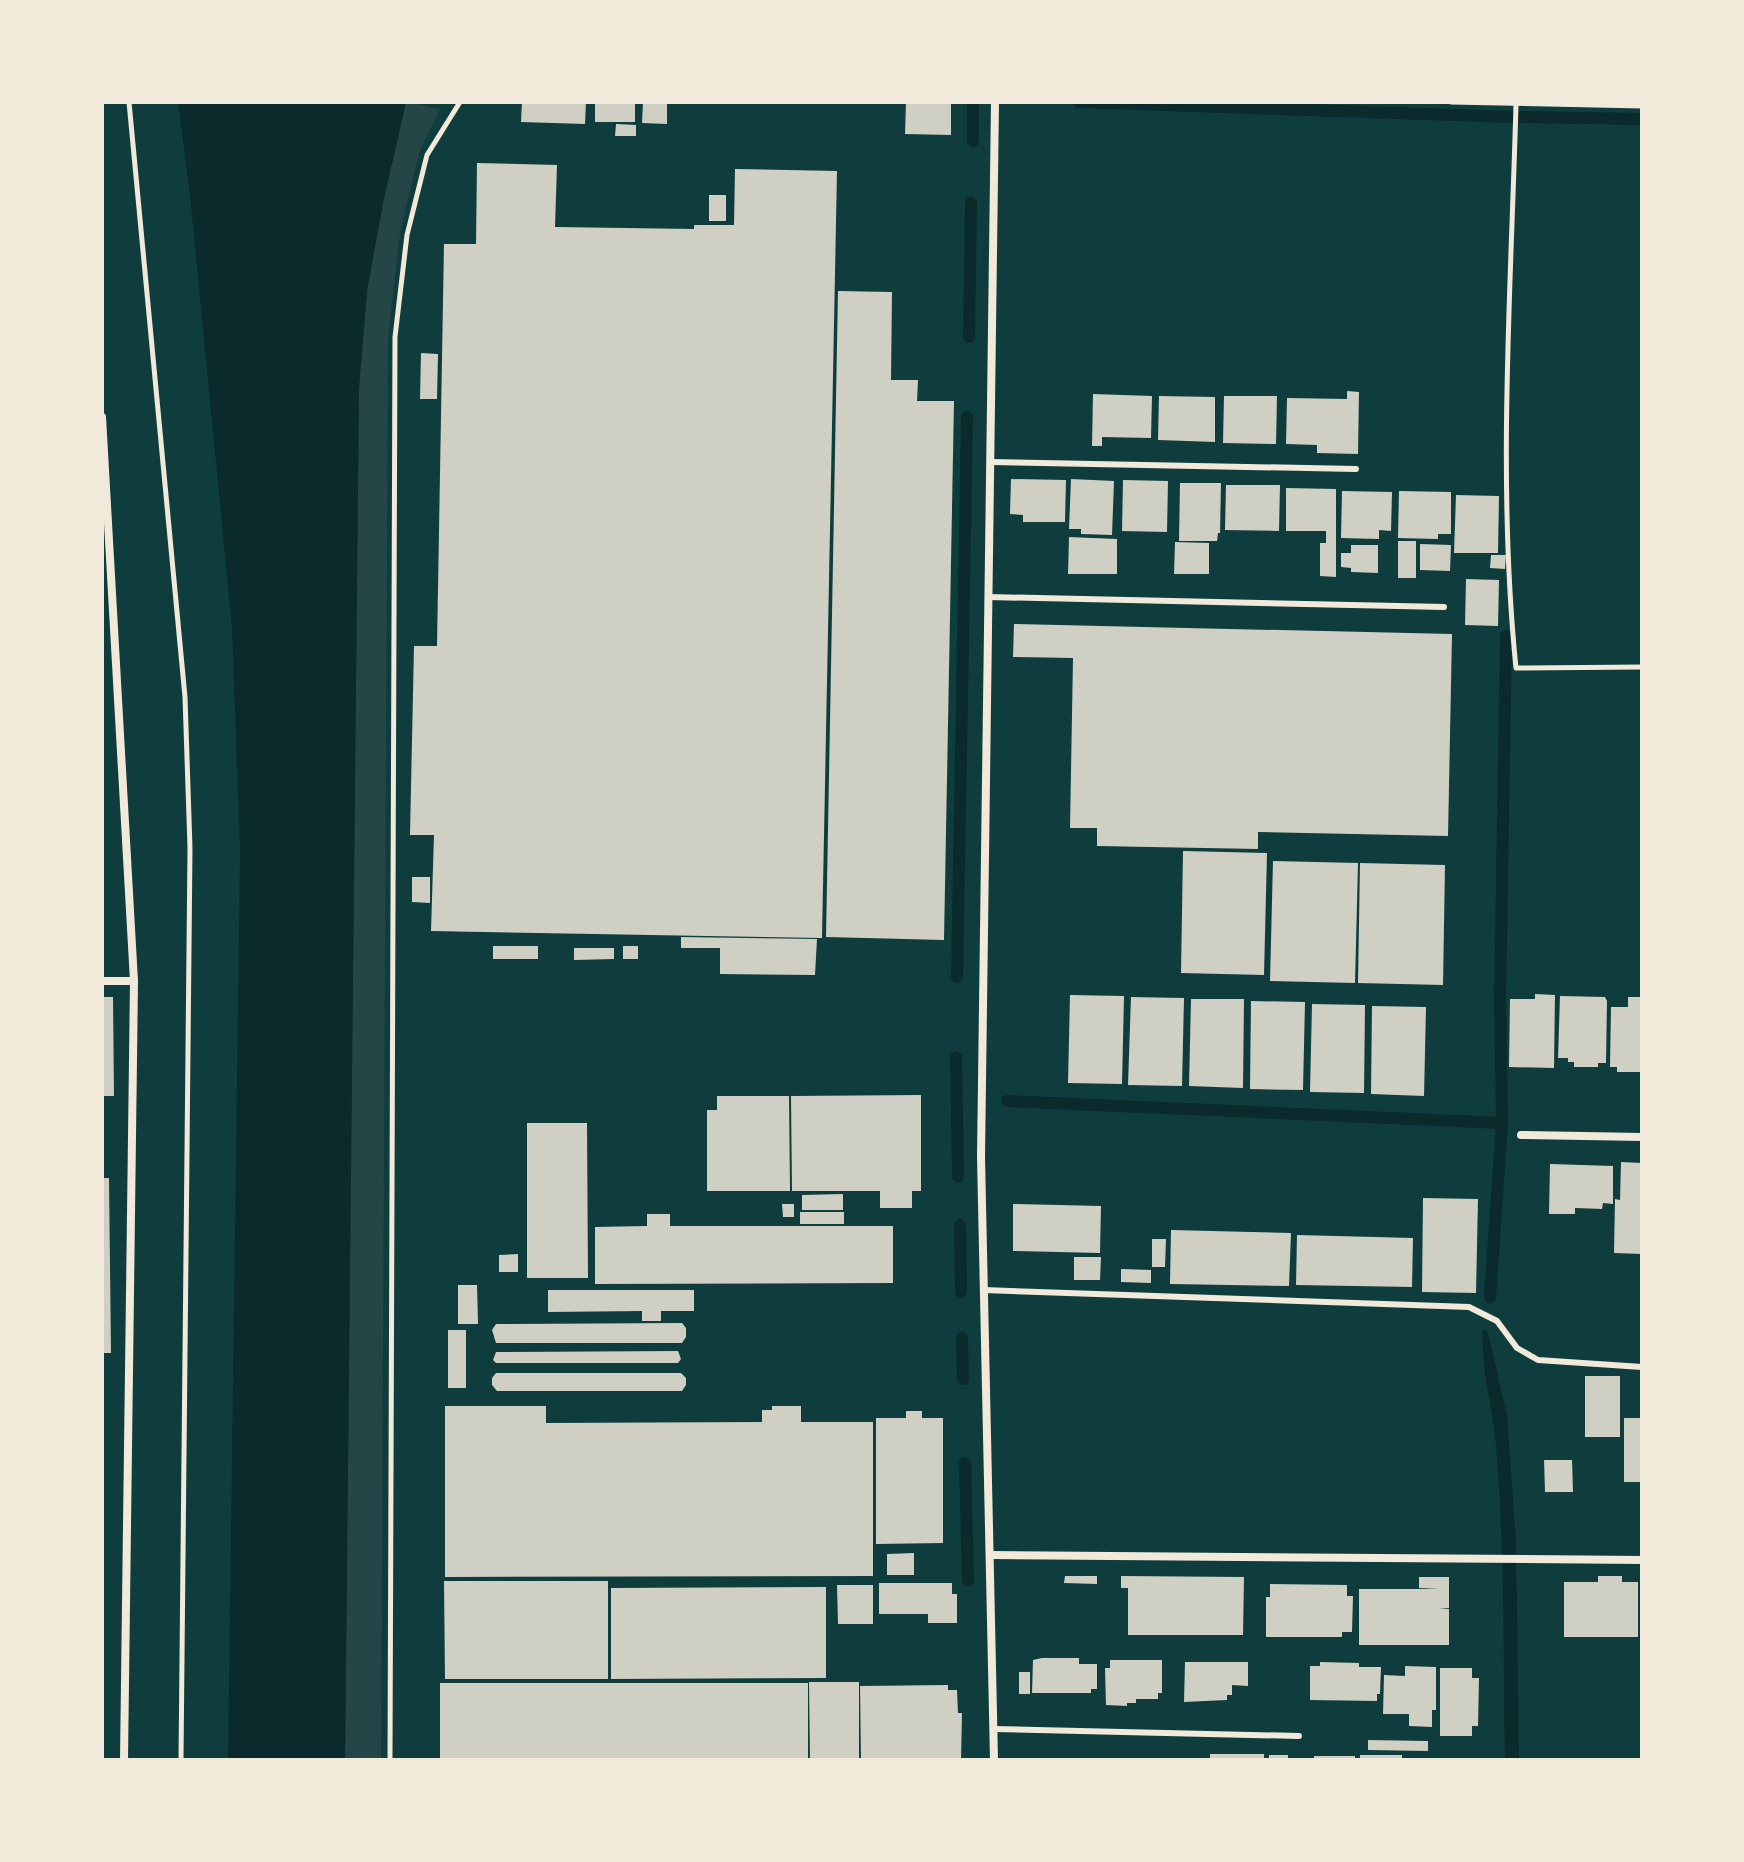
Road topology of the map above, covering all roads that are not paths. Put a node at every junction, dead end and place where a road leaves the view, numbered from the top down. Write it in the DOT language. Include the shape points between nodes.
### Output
graph roads {
  1 [pos="995,102"];
  2 [pos="102,417"];
  3 [pos="990,462"];
  4 [pos="1356,469"];
  5 [pos="988,597"];
  6 [pos="1444,607"];
  7 [pos="102,981"];
  8 [pos="134,981"];
  9 [pos="1521,1135"];
  10 [pos="1642,1137"];
  11 [pos="983,1290"];
  12 [pos="1642,1367"];
  13 [pos="990,1555"];
  14 [pos="1642,1560"];
  15 [pos="993,1729"];
  16 [pos="1299,1736"];
  17 [pos="124,1760"];
  18 [pos="994,1760"];
  1 -- 3 [label="street"];
  2 -- 8 [label="street"];
  3 -- 4 [label="lane"];
  3 -- 5 [label="street"];
  5 -- 6 [label="lane"];
  5 -- 11 [label="street"];
  7 -- 8 [label="street"];
  8 -- 17 [label="street"];
  9 -- 10 [label="street"];
  11 -- 12 [label="lane" via="1469,1307 1497,1321 1517,1348 1538,1360"];
  11 -- 13 [label="street"];
  13 -- 14 [label="street"];
  13 -- 15 [label="street"];
  15 -- 16 [label="lane"];
  15 -- 18 [label="street"];
}
